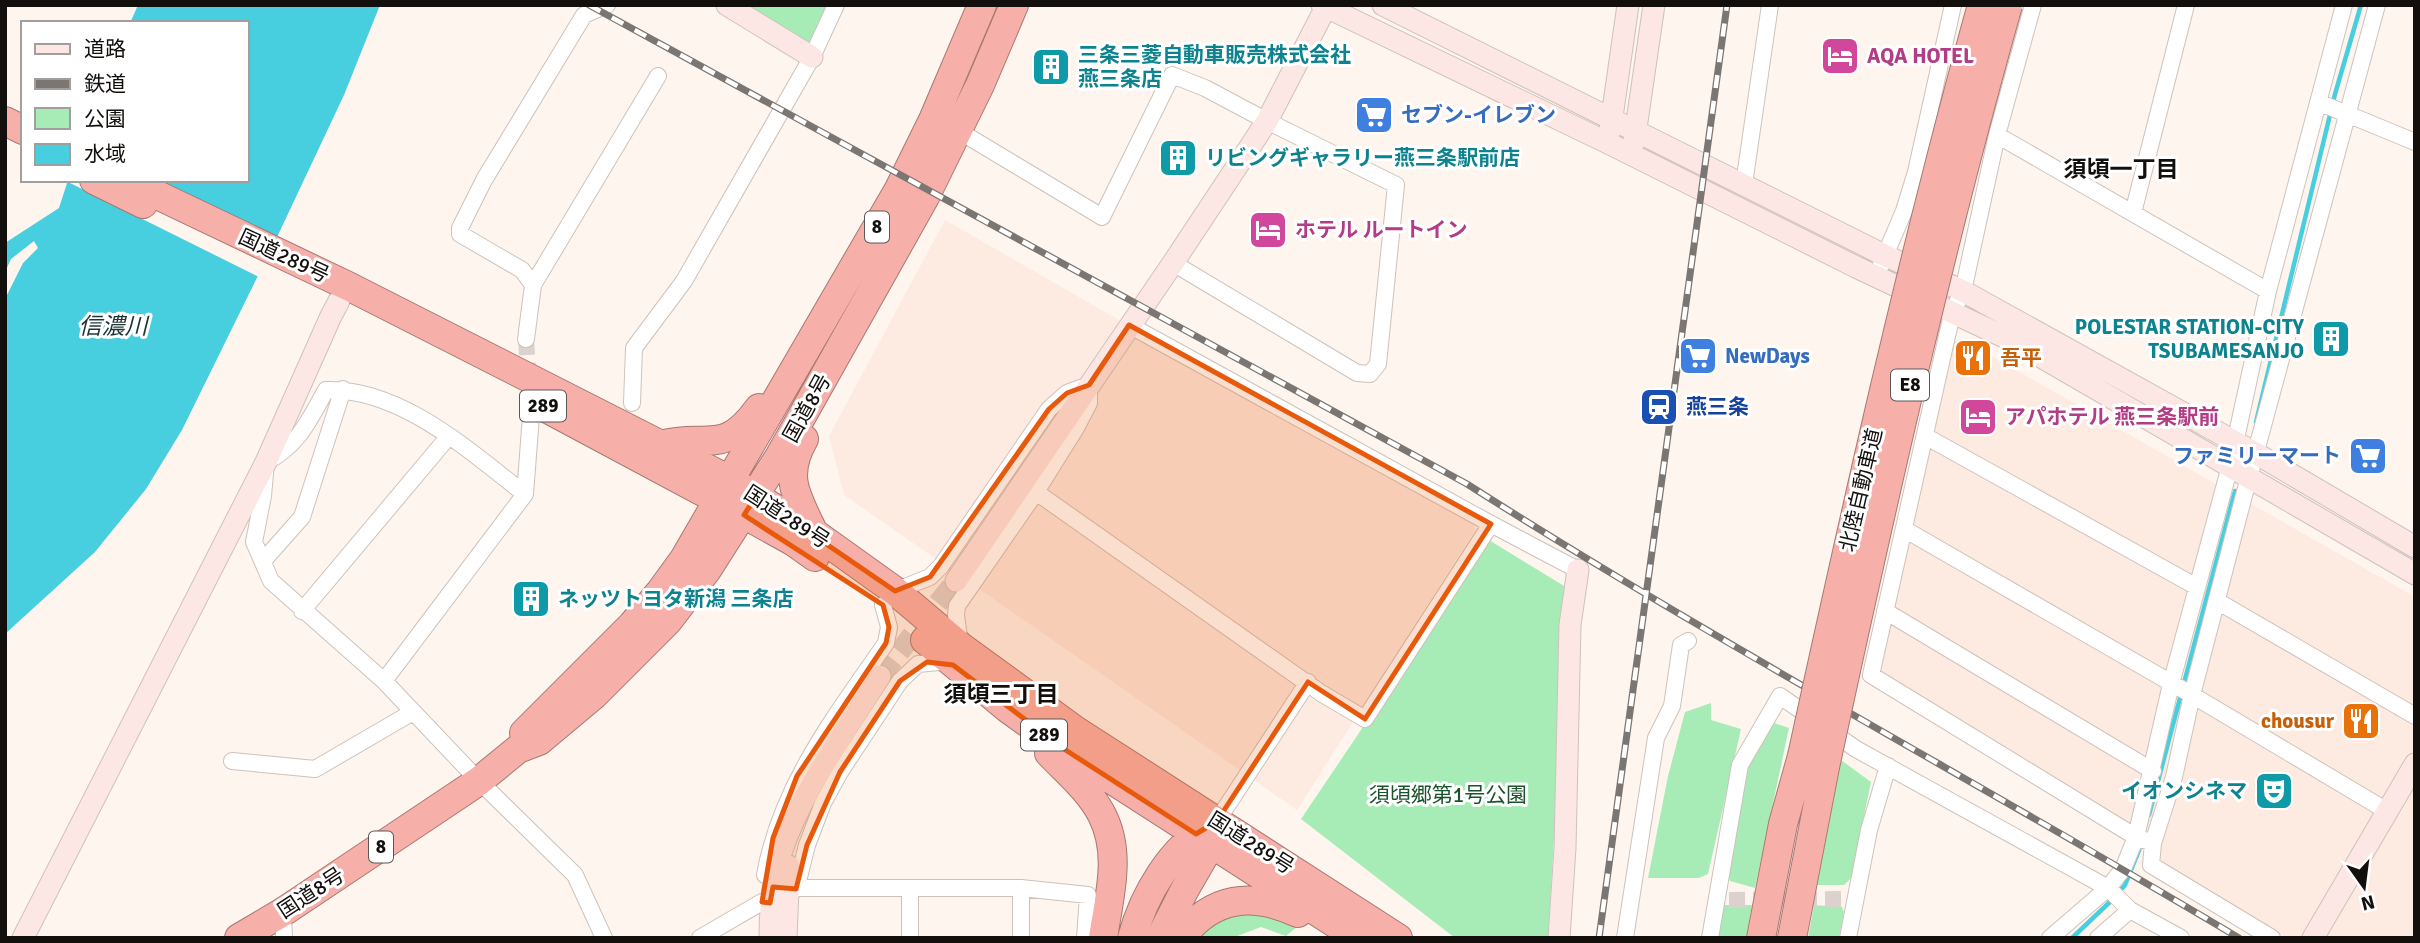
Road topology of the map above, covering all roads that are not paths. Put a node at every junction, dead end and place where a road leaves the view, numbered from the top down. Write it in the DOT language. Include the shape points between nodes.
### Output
graph roads {
  1 [pos="607,5"];
  2 [pos="836,5"];
  3 [pos="982,5"];
  4 [pos="1014,5"];
  5 [pos="1383,5"];
  6 [pos="1628,5"];
  7 [pos="1654,5"];
  8 [pos="1770,5"];
  9 [pos="1953,5"];
  10 [pos="1982,5"];
  11 [pos="2008,5"];
  12 [pos="2033,5"];
  13 [pos="2186,5"];
  14 [pos="2344,5"];
  15 [pos="2378,5"];
  16 [pos="1325,6"];
  17 [pos="737,8"];
  18 [pos="812,57"];
  19 [pos="658,76"];
  20 [pos="2321,103"];
  21 [pos="2345,112"];
  22 [pos="1612,117"];
  23 [pos="5,121"];
  24 [pos="1267,121"];
  25 [pos="21,129"];
  26 [pos="1636,129"];
  27 [pos="959,131"];
  28 [pos="1997,135"];
  29 [pos="5,137"];
  30 [pos="2415,142"];
  31 [pos="1608,143"];
  32 [pos="21,145"];
  33 [pos="1632,155"];
  34 [pos="98,182"];
  35 [pos="130,182"];
  36 [pos="1744,184"];
  37 [pos="2133,213"];
  38 [pos="1884,254"];
  39 [pos="1173,262"];
  40 [pos="1878,277"];
  41 [pos="533,285"];
  42 [pos="327,289"];
  43 [pos="1963,291"];
  44 [pos="2268,291"];
  45 [pos="1953,311"];
  46 [pos="1129,325"];
  47 [pos="526,339"];
  48 [pos="830,365"];
  49 [pos="1089,384"];
  50 [pos="343,389"];
  51 [pos="776,401"];
  52 [pos="632,403"];
  53 [pos="530,416"];
  54 [pos="449,436"];
  55 [pos="1925,436"];
  56 [pos="2236,443"];
  57 [pos="660,445"];
  58 [pos="2257,454"];
  59 [pos="266,462"];
  60 [pos="2230,466"];
  61 [pos="2250,477"];
  62 [pos="724,490"];
  63 [pos="1036,492"];
  64 [pos="525,494"];
  65 [pos="750,505"];
  66 [pos="1491,524"];
  67 [pos="1904,529"];
  68 [pos="814,533"];
  69 [pos="2415,547"];
  70 [pos="262,561"];
  71 [pos="1578,569"];
  72 [pos="2415,574"];
  73 [pos="956,581"];
  74 [pos="2197,587"];
  75 [pos="889,598"];
  76 [pos="2217,601"];
  77 [pos="302,611"];
  78 [pos="1885,611"];
  79 [pos="1688,641"];
  80 [pos="957,655"];
  81 [pos="880,676"];
  82 [pos="384,681"];
  83 [pos="1308,682"];
  84 [pos="2182,690"];
  85 [pos="1007,708"];
  86 [pos="413,712"];
  87 [pos="2415,716"];
  88 [pos="518,748"];
  89 [pos="232,761"];
  90 [pos="1814,761"];
  91 [pos="2415,764"];
  92 [pos="1888,766"];
  93 [pos="2153,771"];
  94 [pos="814,780"];
  95 [pos="479,781"];
  96 [pos="2387,811"];
  97 [pos="1208,833"];
  98 [pos="2136,837"];
  99 [pos="2153,843"];
  100 [pos="791,888"];
  101 [pos="1021,888"];
  102 [pos="910,889"];
  103 [pos="2110,890"];
  104 [pos="766,903"];
  105 [pos="2128,908"];
  106 [pos="283,925"];
  107 [pos="23,938"];
  108 [pos="239,938"];
  109 [pos="604,938"];
  110 [pos="699,938"];
  111 [pos="770,938"];
  112 [pos="786,938"];
  113 [pos="910,938"];
  114 [pos="1021,938"];
  115 [pos="1085,938"];
  116 [pos="1104,938"];
  117 [pos="1132,938"];
  118 [pos="1160,938"];
  119 [pos="1181,938"];
  120 [pos="1347,938"];
  121 [pos="1358,938"];
  122 [pos="1398,938"];
  123 [pos="1559,938"];
  124 [pos="1625,938"];
  125 [pos="1710,938"];
  126 [pos="1761,938"];
  127 [pos="1767,938"];
  128 [pos="1793,938"];
  129 [pos="1848,938"];
  130 [pos="2050,938"];
  131 [pos="2098,938"];
  132 [pos="2181,938"];
  133 [pos="2272,938"];
  134 [pos="2313,938"];
  1 -- 41 [label="street" via="584,15 460,228 460,234 522,270"];
  2 -- 18 [label="street"];
  3 -- 51 [label="highway, 国道8号 / 8" via="905,178"];
  4 -- 27 [label="highway, 国道8号 / 8"];
  5 -- 22 [label="street"];
  6 -- 22 [label="street"];
  7 -- 26 [label="street"];
  8 -- 36 [label="street"];
  9 -- 38 [label="street" via="1916,172"];
  10 -- 90 [label="highway, 北陸自動車道 / E8, bridge" via="1892,353"];
  11 -- 90 [label="highway, 北陸自動車道 / E8, bridge"];
  12 -- 28 [label="street"];
  13 -- 37 [label="street"];
  14 -- 20 [label="street"];
  15 -- 21 [label="street"];
  16 -- 24 [label="street"];
  16 -- 31 [label="street"];
  17 -- 18 [label="street"];
  18 -- 52 [label="street" via="684,281 634,348"];
  19 -- 41 [label="street"];
  20 -- 21 [label="street"];
  20 -- 44 [label="street"];
  21 -- 30 [label="street"];
  21 -- 58 [label="street"];
  22 -- 26 [label="street"];
  22 -- 31 [label="street"];
  23 -- 25 [label="highway"];
  24 -- 27 [label="street" via="1172,75 1102,217"];
  24 -- 39 [label="street"];
  24 -- 39 [label="street" via="1396,185 1378,364 1370,374 1357,373"];
  26 -- 33 [label="street"];
  26 -- 36 [label="street"];
  27 -- 48 [label="highway, 国道8号 / 8"];
  28 -- 37 [label="street"];
  28 -- 43 [label="street"];
  29 -- 32 [label="highway"];
  31 -- 33 [label="street"];
  33 -- 40 [label="street"];
  34 -- 42 [label="highway, 国道289号 / 289"];
  35 -- 42 [label="highway, 国道289号 / 289"];
  36 -- 38 [label="street"];
  37 -- 44 [label="street"];
  38 -- 40 [label="street"];
  38 -- 43 [label="street"];
  39 -- 46 [label="street"];
  40 -- 45 [label="street"];
  41 -- 47 [label="street"];
  42 -- 57 [label="highway, 国道289号 / 289"];
  42 -- 59 [label="street" via="326,327"];
  42 -- 62 [label="highway, 国道289号 / 289" via="549,409"];
  43 -- 45 [label="street"];
  43 -- 56 [label="street"];
  44 -- 56 [label="street"];
  45 -- 55 [label="street"];
  45 -- 60 [label="street"];
  46 -- 49 [label="street"];
  46 -- 66 [label="street"];
  48 -- 65 [label="highway, 国道8号 / 8"];
  48 -- 68 [label="highway" via="825,400 796,454 792,472 796,496"];
  49 -- 63 [label="street" via="1089,404"];
  49 -- 73 [label="street"];
  49 -- 75 [label="street" via="1067,393 1049,409 941,566"];
  50 -- 54 [label="street" via="374,396"];
  50 -- 59 [label="street" via="326,390 300,437"];
  50 -- 70 [label="street" via="302,517"];
  51 -- 57 [label="highway" via="760,406 731,436"];
  51 -- 62 [label="highway, 国道8号 / 8"];
  53 -- 64 [label="street"];
  54 -- 64 [label="street"];
  54 -- 77 [label="street"];
  55 -- 67 [label="street"];
  55 -- 74 [label="street"];
  56 -- 58 [label="street"];
  56 -- 60 [label="street"];
  57 -- 62 [label="highway, 国道289号 / 289"];
  58 -- 61 [label="street"];
  58 -- 69 [label="street"];
  59 -- 70 [label="street" via="254,542"];
  59 -- 107 [label="street"];
  60 -- 61 [label="street"];
  60 -- 74 [label="street"];
  61 -- 72 [label="street"];
  61 -- 76 [label="street"];
  62 -- 65 [label="highway, 国道289号 / 289"];
  62 -- 88 [label="highway, 国道8号 / 8" via="660,592 526,729"];
  63 -- 80 [label="street" via="957,606"];
  63 -- 83 [label="street"];
  64 -- 82 [label="street"];
  65 -- 68 [label="highway, 国道289号 / 289"];
  65 -- 75 [label="highway, 国道289号 / 289" via="794,542"];
  65 -- 88 [label="highway, 国道8号 / 8" via="707,570 652,638 539,741"];
  66 -- 71 [label="street"];
  66 -- 83 [label="street" via="1365,719"];
  67 -- 78 [label="street"];
  67 -- 84 [label="street"];
  68 -- 75 [label="highway, 国道289号 / 289"];
  70 -- 77 [label="street" via="271,581"];
  71 -- 123 [label="street" via="1570,625"];
  74 -- 84 [label="street"];
  75 -- 80 [label="highway, 国道289号 / 289"];
  75 -- 104 [label="street" via="886,643 797,776 773,838"];
  76 -- 84 [label="street"];
  76 -- 87 [label="street"];
  77 -- 82 [label="street"];
  78 -- 93 [label="street"];
  78 -- 98 [label="street" via="1871,675"];
  79 -- 124 [label="street" via="1681,645 1672,706 1656,737"];
  80 -- 85 [label="highway, 国道289号 / 289"];
  80 -- 97 [label="highway, 国道289号 / 289" via="1136,771"];
  80 -- 100 [label="street" via="918,664 900,681 823,803"];
  81 -- 94 [label="street"];
  82 -- 86 [label="street"];
  83 -- 97 [label="street"];
  84 -- 93 [label="street"];
  84 -- 96 [label="street"];
  84 -- 99 [label="street" via="2174,777"];
  85 -- 97 [label="highway, 国道289号 / 289" via="1112,782"];
  85 -- 116 [label="highway" via="1101,813 1113,862"];
  86 -- 89 [label="street" via="315,769"];
  86 -- 95 [label="street"];
  88 -- 95 [label="highway, 国道8号 / 8"];
  90 -- 126 [label="highway" via="1783,824"];
  90 -- 127 [label="highway, 北陸自動車道 / E8"];
  90 -- 128 [label="highway, 北陸自動車道 / E8"];
  91 -- 96 [label="street"];
  92 -- 103 [label="street"];
  92 -- 125 [label="street" via="1780,695 1740,765 1724,899"];
  92 -- 129 [label="street" via="1869,830"];
  93 -- 98 [label="street"];
  94 -- 100 [label="street" via="789,866"];
  94 -- 104 [label="street" via="788,834"];
  95 -- 106 [label="highway, 国道8号 / 8"];
  95 -- 109 [label="street" via="575,875"];
  96 -- 134 [label="street"];
  97 -- 117 [label="highway" via="1170,861 1154,885"];
  97 -- 118 [label="highway"];
  97 -- 121 [label="highway, 国道289号 / 289"];
  97 -- 122 [label="highway, 国道289号 / 289"];
  98 -- 99 [label="street"];
  98 -- 103 [label="street"];
  99 -- 133 [label="street" via="2151,865"];
  100 -- 102 [label="street"];
  100 -- 112 [label="street"];
  101 -- 102 [label="street"];
  101 -- 114 [label="street"];
  101 -- 115 [label="street" via="1088,895"];
  102 -- 113 [label="street"];
  103 -- 105 [label="street"];
  103 -- 130 [label="street"];
  104 -- 110 [label="street"];
  104 -- 111 [label="street"];
  105 -- 131 [label="street"];
  105 -- 132 [label="street"];
  106 -- 108 [label="highway, 国道8号 / 8"];
  119 -- 120 [label="highway" via="1192,922 1208,911 1244,900 1280,905"];
}
